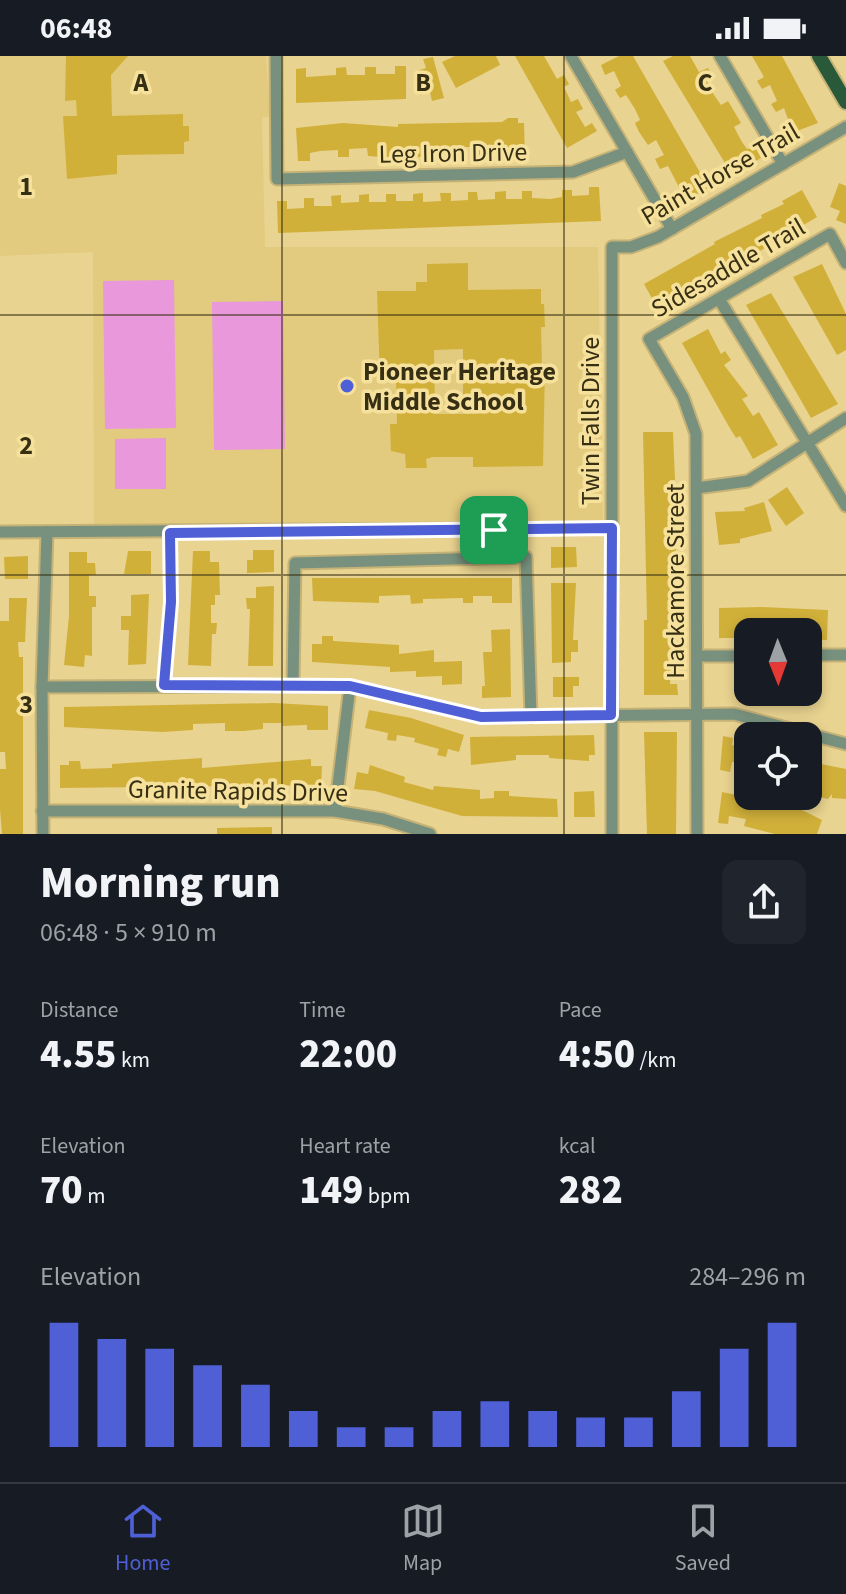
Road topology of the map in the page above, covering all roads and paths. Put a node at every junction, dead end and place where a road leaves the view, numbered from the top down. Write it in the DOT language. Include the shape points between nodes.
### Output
graph roads {
  1 [pos="276,56"];
  2 [pos="720,56"];
  3 [pos="819,56"];
  4 [pos="575,57"];
  5 [pos="846,102"];
  6 [pos="846,127"];
  7 [pos="627,152"];
  8 [pos="783,164"];
  9 [pos="672,229"];
  10 [pos="612,247"];
  11 [pos="846,263"];
  12 [pos="719,299"];
  13 [pos="649,339"];
  14 [pos="846,418"];
  15 [pos="807,445"];
  16 [pos="697,488"];
  17 [pos="845,501"];
  18 [pos="612,528"];
  19 [pos="0,532"];
  20 [pos="47,532"];
  21 [pos="170,533"];
  22 [pos="822,655"];
  23 [pos="846,655"];
  24 [pos="697,656"];
  25 [pos="734,656"];
  26 [pos="293,684"];
  27 [pos="164,685"];
  28 [pos="350,686"];
  29 [pos="42,687"];
  30 [pos="698,712"];
  31 [pos="611,715"];
  32 [pos="531,717"];
  33 [pos="846,744"];
  34 [pos="42,811"];
  35 [pos="335,811"];
  36 [pos="43,834"];
  37 [pos="430,834"];
  38 [pos="612,834"];
  39 [pos="697,834"];
  1 -- 7 [label="street, Leg Iron Drive" via="277,179 573,172"];
  2 -- 8 [label="street"];
  3 -- 5 [label="main road"];
  4 -- 7 [label="street"];
  6 -- 8 [label="street, Paint Horse Trail"];
  7 -- 9 [label="street"];
  8 -- 9 [label="street, Paint Horse Trail"];
  9 -- 10 [label="street, Paint Horse Trail" via="648,243"];
  10 -- 18 [label="street, Twin Falls Drive"];
  11 -- 12 [label="street, Sidesaddle Trail" via="830,234"];
  12 -- 13 [label="street, Sidesaddle Trail"];
  12 -- 15 [label="street"];
  13 -- 16 [label="street, Hackamore Street" via="683,397 696,434"];
  14 -- 15 [label="street"];
  15 -- 16 [label="street" via="748,481"];
  15 -- 17 [label="street"];
  16 -- 24 [label="street, Hackamore Street"];
  18 -- 21 [label="street"];
  18 -- 31 [label="street, Twin Falls Drive"];
  19 -- 20 [label="street"];
  20 -- 21 [label="street"];
  20 -- 29 [label="street"];
  21 -- 27 [label="street"];
  22 -- 23 [label="street"];
  24 -- 25 [label="street"];
  24 -- 30 [label="street, Hackamore Street"];
  26 -- 27 [label="street"];
  26 -- 28 [label="street"];
  26 -- 32 [label="street" via="295,563 526,557"];
  27 -- 29 [label="street"];
  28 -- 32 [label="street" via="471,715"];
  28 -- 35 [label="street"];
  29 -- 34 [label="street"];
  30 -- 31 [label="street"];
  30 -- 33 [label="street" via="734,714"];
  30 -- 39 [label="street, Hackamore Street"];
  31 -- 32 [label="street"];
  31 -- 38 [label="street, Twin Falls Drive"];
  34 -- 35 [label="street, Granite Rapids Drive"];
  34 -- 36 [label="street"];
  35 -- 37 [label="street, Granite Rapids Drive"];
}
